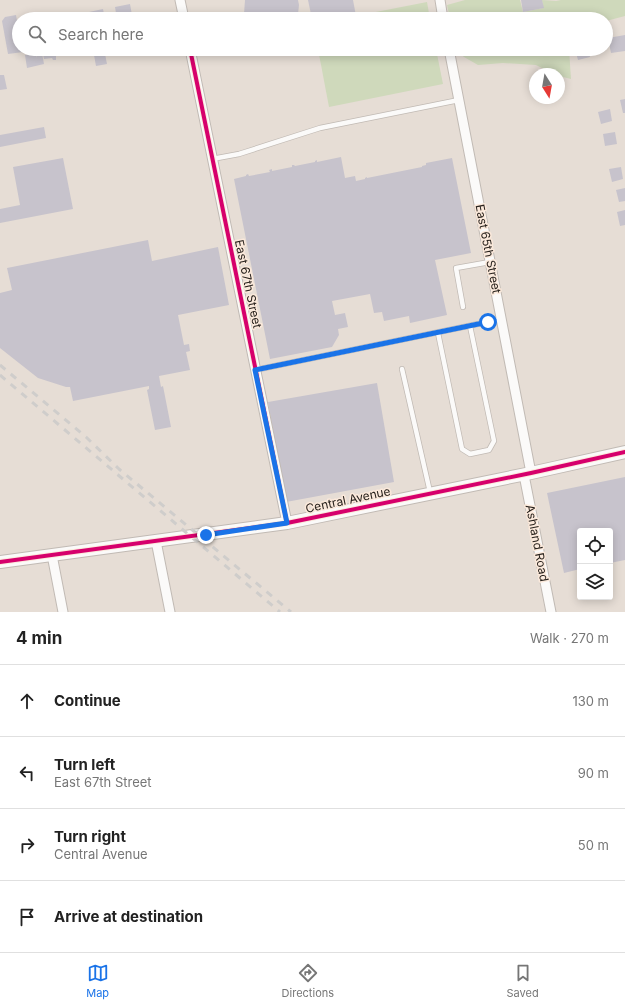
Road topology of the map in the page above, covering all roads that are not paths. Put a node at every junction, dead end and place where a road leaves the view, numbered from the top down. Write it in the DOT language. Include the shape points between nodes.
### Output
graph roads {
  1 [pos="180,0"];
  2 [pos="440,0"];
  3 [pos="183,12"];
  4 [pos="442,12"];
  5 [pos="191,56"];
  6 [pos="450,56"];
  7 [pos="459,100"];
  8 [pos="212,159"];
  9 [pos="490,262"];
  10 [pos="463,308"];
  11 [pos="502,319"];
  12 [pos="470,326"];
  13 [pos="438,333"];
  14 [pos="402,369"];
  15 [pos="255,370"];
  16 [pos="625,452"];
  17 [pos="528,474"];
  18 [pos="431,494"];
  19 [pos="287,523"];
  20 [pos="156,541"];
  21 [pos="52,555"];
  22 [pos="0,562"];
  23 [pos="63,612"];
  24 [pos="170,612"];
  25 [pos="551,612"];
  1 -- 3 [label="street"];
  2 -- 4 [label="street"];
  5 -- 8 [label="street, East 67th Street"];
  6 -- 7 [label="street, East 65th Street"];
  7 -- 8 [label="lane" via="320,128 239,154"];
  7 -- 9 [label="street, East 65th Street"];
  8 -- 15 [label="street, East 67th Street"];
  9 -- 10 [label="lane" via="456,268"];
  9 -- 11 [label="street, East 65th Street"];
  11 -- 12 [label="lane"];
  11 -- 17 [label="street, East 65th Street"];
  12 -- 13 [label="lane"];
  12 -- 13 [label="lane" via="494,441 489,450 470,454 462,449"];
  13 -- 15 [label="lane"];
  14 -- 18 [label="lane"];
  15 -- 19 [label="street, East 67th Street"];
  16 -- 17 [label="street, Central Avenue"];
  17 -- 18 [label="street, Central Avenue"];
  17 -- 25 [label="street, Ashland Road"];
  18 -- 19 [label="street, Central Avenue"];
  19 -- 20 [label="street, Central Avenue"];
  20 -- 21 [label="street, Central Avenue"];
  20 -- 24 [label="street"];
  21 -- 22 [label="street, Central Avenue"];
  21 -- 23 [label="street"];
}
